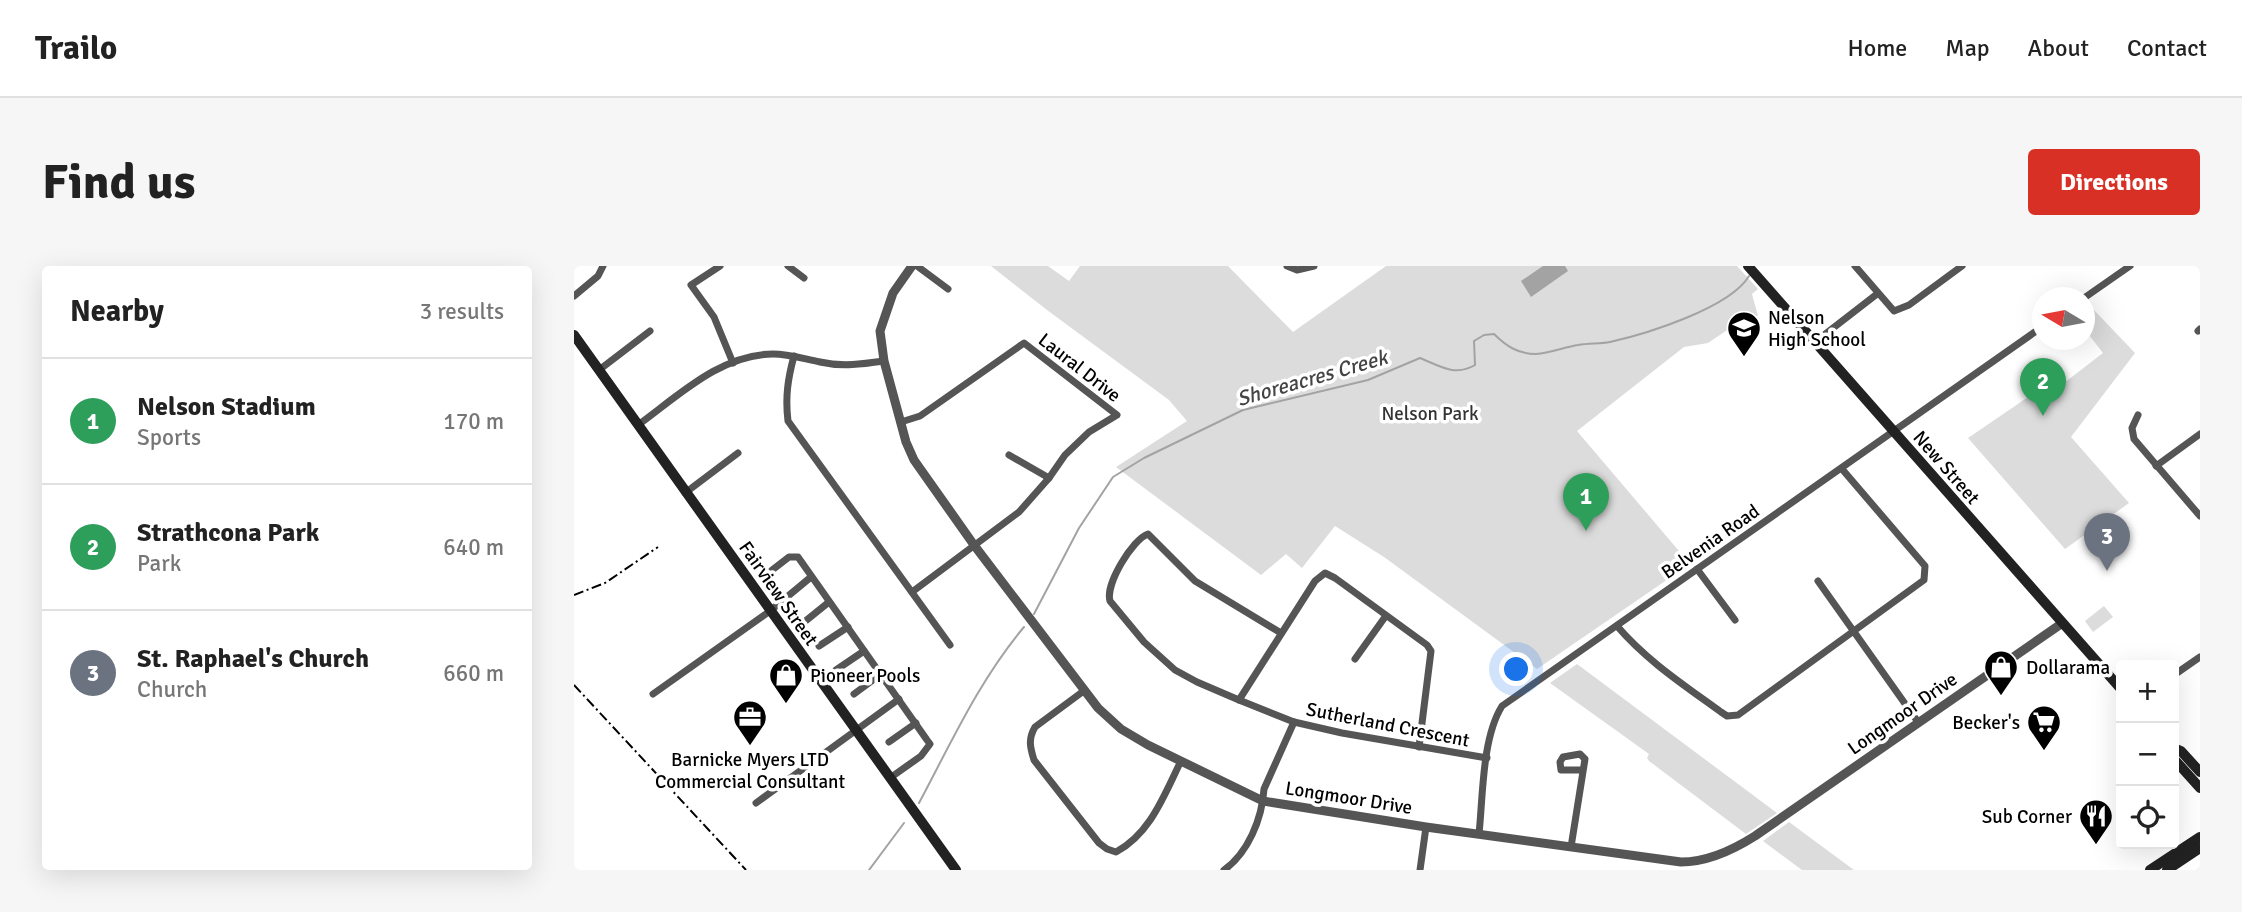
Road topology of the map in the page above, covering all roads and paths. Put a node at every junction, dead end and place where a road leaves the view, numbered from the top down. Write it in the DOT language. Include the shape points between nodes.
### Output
graph roads {
  1 [pos="603,266"];
  2 [pos="720,266"];
  3 [pos="788,266"];
  4 [pos="914,266"];
  5 [pos="1287,266"];
  6 [pos="1314,266"];
  7 [pos="1748,266"];
  8 [pos="1855,266"];
  9 [pos="1962,266"];
  10 [pos="2130,266"];
  11 [pos="804,278"];
  12 [pos="948,289"];
  13 [pos="2095,290"];
  14 [pos="1877,294"];
  15 [pos="574,296"];
  16 [pos="650,331"];
  17 [pos="2032,334"];
  18 [pos="574,335"];
  19 [pos="1815,342"];
  20 [pos="794,356"];
  21 [pos="884,361"];
  22 [pos="733,363"];
  23 [pos="599,370"];
  24 [pos="2138,415"];
  25 [pos="901,422"];
  26 [pos="638,425"];
  27 [pos="1893,433"];
  28 [pos="2200,434"];
  29 [pos="738,453"];
  30 [pos="1009,455"];
  31 [pos="2156,466"];
  32 [pos="1842,469"];
  33 [pos="1049,478"];
  34 [pos="685,493"];
  35 [pos="2200,516"];
  36 [pos="974,545"];
  37 [pos="1697,569"];
  38 [pos="767,574"];
  39 [pos="811,577"];
  40 [pos="1818,581"];
  41 [pos="912,593"];
  42 [pos="829,602"];
  43 [pos="770,611"];
  44 [pos="1385,617"];
  45 [pos="1735,620"];
  46 [pos="803,623"];
  47 [pos="2061,624"];
  48 [pos="1617,626"];
  49 [pos="848,627"];
  50 [pos="1853,630"];
  51 [pos="1281,633"];
  52 [pos="950,645"];
  53 [pos="819,646"];
  54 [pos="864,651"];
  55 [pos="2200,657"];
  56 [pos="1355,659"];
  57 [pos="836,670"];
  58 [pos="2179,672"];
  59 [pos="881,674"];
  60 [pos="2116,684"];
  61 [pos="1085,690"];
  62 [pos="653,694"];
  63 [pos="854,694"];
  64 [pos="899,699"];
  65 [pos="1238,700"];
  66 [pos="1294,722"];
  67 [pos="1918,722"];
  68 [pos="916,723"];
  69 [pos="856,732"];
  70 [pos="889,742"];
  71 [pos="1419,747"];
  72 [pos="2179,750"];
  73 [pos="1487,758"];
  74 [pos="1181,761"];
  75 [pos="2179,765"];
  76 [pos="1583,770"];
  77 [pos="2200,772"];
  78 [pos="890,778"];
  79 [pos="2200,788"];
  80 [pos="1263,800"];
  81 [pos="756,803"];
  82 [pos="1426,827"];
  83 [pos="1479,834"];
  84 [pos="2200,837"];
  85 [pos="1571,847"];
  86 [pos="2200,848"];
  87 [pos="956,870"];
  88 [pos="1224,870"];
  89 [pos="1420,870"];
  90 [pos="2150,870"];
  91 [pos="2167,870"];
  1 -- 15 [label="street"];
  2 -- 22 [label="street" via="691,285 714,317"];
  3 -- 11 [label="street"];
  4 -- 12 [label="street"];
  4 -- 21 [label="street, Longmoor Drive" via="887,307 880,331"];
  5 -- 6 [label="street" via="1297,270"];
  7 -- 19 [label="main road, New Street"];
  8 -- 14 [label="street"];
  9 -- 14 [label="street" via="1894,311"];
  10 -- 13 [label="street"];
  14 -- 19 [label="street"];
  16 -- 23 [label="street"];
  17 -- 27 [label="street, Belvenia Road"];
  18 -- 23 [label="main road, Fairview Street"];
  19 -- 27 [label="main road, New Street"];
  20 -- 21 [label="street" via="843,365"];
  20 -- 22 [label="street" via="750,355"];
  20 -- 41 [label="street" via="785,401 788,421"];
  21 -- 25 [label="street, Longmoor Drive"];
  22 -- 26 [label="street" via="712,372"];
  23 -- 26 [label="main road, Fairview Street"];
  24 -- 31 [label="street" via="2132,428 2134,439"];
  25 -- 33 [label="street, Laural Drive" via="920,416 1024,343 1117,415 1089,432"];
  25 -- 36 [label="street, Longmoor Drive" via="914,460"];
  26 -- 34 [label="main road, Fairview Street"];
  27 -- 32 [label="street, Belvenia Road"];
  27 -- 47 [label="main road, New Street"];
  28 -- 31 [label="street"];
  29 -- 34 [label="street"];
  30 -- 33 [label="street"];
  31 -- 35 [label="street"];
  32 -- 37 [label="street, Belvenia Road"];
  32 -- 50 [label="street" via="1926,571 1918,585"];
  33 -- 36 [label="street, Laural Drive" via="1019,512"];
  34 -- 43 [label="main road, Fairview Street"];
  36 -- 41 [label="street, Laural Drive"];
  36 -- 61 [label="street, Longmoor Drive"];
  37 -- 45 [label="street"];
  37 -- 48 [label="street, Belvenia Road"];
  38 -- 39 [label="street" via="794,556"];
  39 -- 42 [label="street"];
  39 -- 43 [label="street"];
  40 -- 50 [label="street"];
  41 -- 52 [label="street"];
  42 -- 46 [label="street"];
  42 -- 49 [label="street"];
  43 -- 62 [label="street"];
  43 -- 69 [label="main road, Fairview Street"];
  44 -- 51 [label="street" via="1325,573"];
  44 -- 56 [label="street"];
  44 -- 71 [label="street" via="1431,651"];
  47 -- 60 [label="main road, New Street"];
  47 -- 67 [label="street, Longmoor Drive"];
  48 -- 50 [label="street" via="1637,649 1727,716 1738,715"];
  48 -- 73 [label="street, Belvenia Road" via="1503,706 1494,718"];
  49 -- 53 [label="street"];
  49 -- 54 [label="street"];
  50 -- 67 [label="street"];
  51 -- 65 [label="street"];
  51 -- 65 [label="street, Sutherland Crescent" via="1195,581 1149,534 1140,537 1114,577 1110,601 1144,642 1175,670"];
  54 -- 57 [label="street"];
  54 -- 59 [label="street"];
  55 -- 58 [label="street"];
  59 -- 63 [label="street"];
  59 -- 64 [label="street"];
  61 -- 74 [label="street, Longmoor Drive" via="1121,729"];
  61 -- 74 [label="street" via="1035,727 1030,747 1034,760 1107,849 1116,852 1125,847 1147,825"];
  64 -- 68 [label="street"];
  64 -- 69 [label="street"];
  65 -- 66 [label="street, Sutherland Crescent"];
  66 -- 71 [label="street, Sutherland Crescent"];
  66 -- 80 [label="street"];
  67 -- 85 [label="street, Longmoor Drive" via="1755,836 1720,854 1681,862"];
  68 -- 70 [label="street"];
  68 -- 78 [label="street" via="930,744 928,749"];
  69 -- 78 [label="main road, Fairview Street"];
  69 -- 81 [label="street"];
  71 -- 73 [label="street, Sutherland Crescent"];
  72 -- 77 [label="main road"];
  73 -- 83 [label="street, Belvenia Road"];
  74 -- 80 [label="street, Longmoor Drive"];
  75 -- 79 [label="main road"];
  76 -- 85 [label="street"];
  78 -- 87 [label="main road, Fairview Street"];
  80 -- 82 [label="street, Longmoor Drive"];
  80 -- 88 [label="street" via="1239,858"];
  82 -- 83 [label="street, Longmoor Drive"];
  82 -- 89 [label="street"];
  83 -- 85 [label="street, Longmoor Drive"];
  84 -- 90 [label="main road"];
  86 -- 91 [label="main road"];
}
